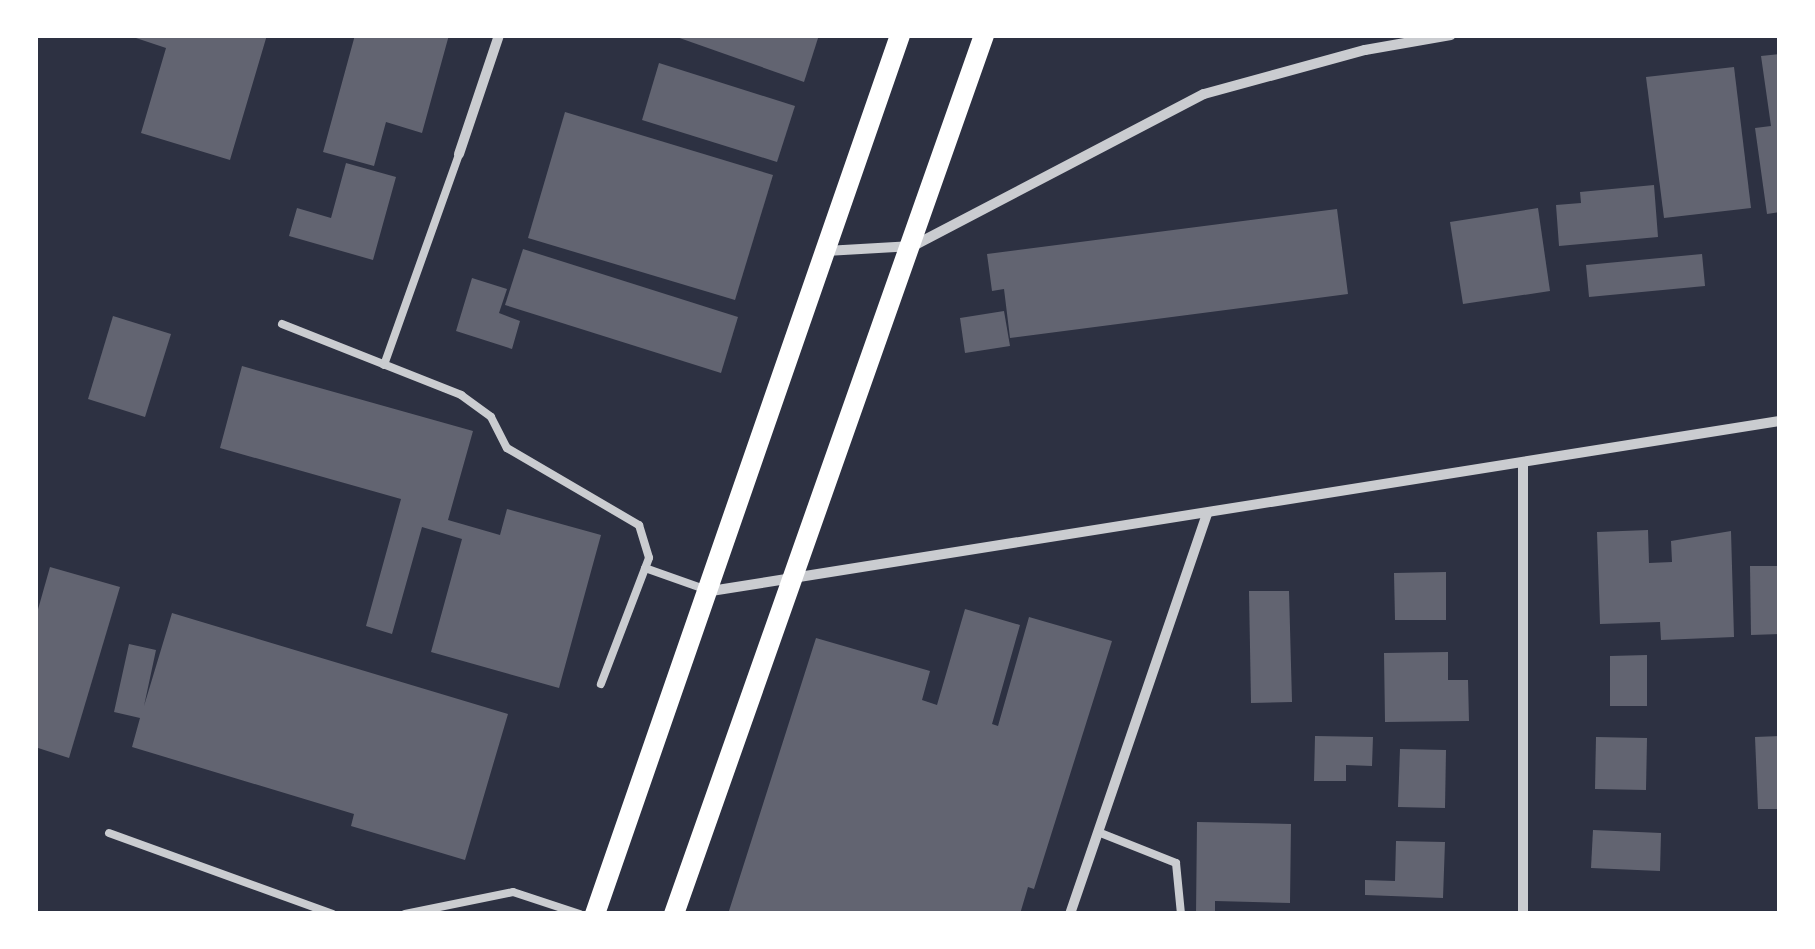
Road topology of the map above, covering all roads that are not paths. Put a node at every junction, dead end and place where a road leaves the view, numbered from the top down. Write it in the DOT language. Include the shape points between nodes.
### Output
graph roads {
  1 [pos="499,35"];
  2 [pos="900,35"];
  3 [pos="984,35"];
  4 [pos="1378,35"];
  5 [pos="1451,35"];
  6 [pos="1365,50"];
  7 [pos="458,154"];
  8 [pos="912,246"];
  9 [pos="826,251"];
  10 [pos="282,324"];
  11 [pos="384,365"];
  12 [pos="1780,422"];
  13 [pos="1522,464"];
  14 [pos="1207,514"];
  15 [pos="645,568"];
  16 [pos="794,580"];
  17 [pos="711,591"];
  18 [pos="602,684"];
  19 [pos="1098,832"];
  20 [pos="109,833"];
  21 [pos="1079,888"];
  22 [pos="333,914"];
  23 [pos="406,914"];
  24 [pos="580,914"];
  25 [pos="595,914"];
  26 [pos="674,914"];
  27 [pos="1070,914"];
  28 [pos="1080,914"];
  29 [pos="1181,914"];
  30 [pos="1524,914"];
  1 -- 7 [label="street"];
  2 -- 9 [label="main road"];
  3 -- 8 [label="main road"];
  4 -- 6 [label="street"];
  5 -- 6 [label="street"];
  6 -- 8 [label="street" via="1204,94"];
  7 -- 11 [label="lane"];
  8 -- 9 [label="street"];
  8 -- 16 [label="main road"];
  9 -- 17 [label="main road"];
  10 -- 11 [label="lane"];
  11 -- 15 [label="lane" via="460,395 490,416 507,448 639,525 648,544"];
  12 -- 13 [label="street"];
  13 -- 14 [label="street"];
  13 -- 30 [label="street"];
  14 -- 16 [label="street"];
  14 -- 19 [label="street"];
  15 -- 17 [label="lane"];
  15 -- 18 [label="lane"];
  16 -- 17 [label="street"];
  16 -- 26 [label="main road"];
  17 -- 25 [label="main road"];
  19 -- 21 [label="street"];
  19 -- 29 [label="lane" via="1176,862"];
  20 -- 22 [label="lane"];
  21 -- 27 [label="street"];
  21 -- 28 [label="street"];
  23 -- 24 [label="lane" via="513,892"];
}
